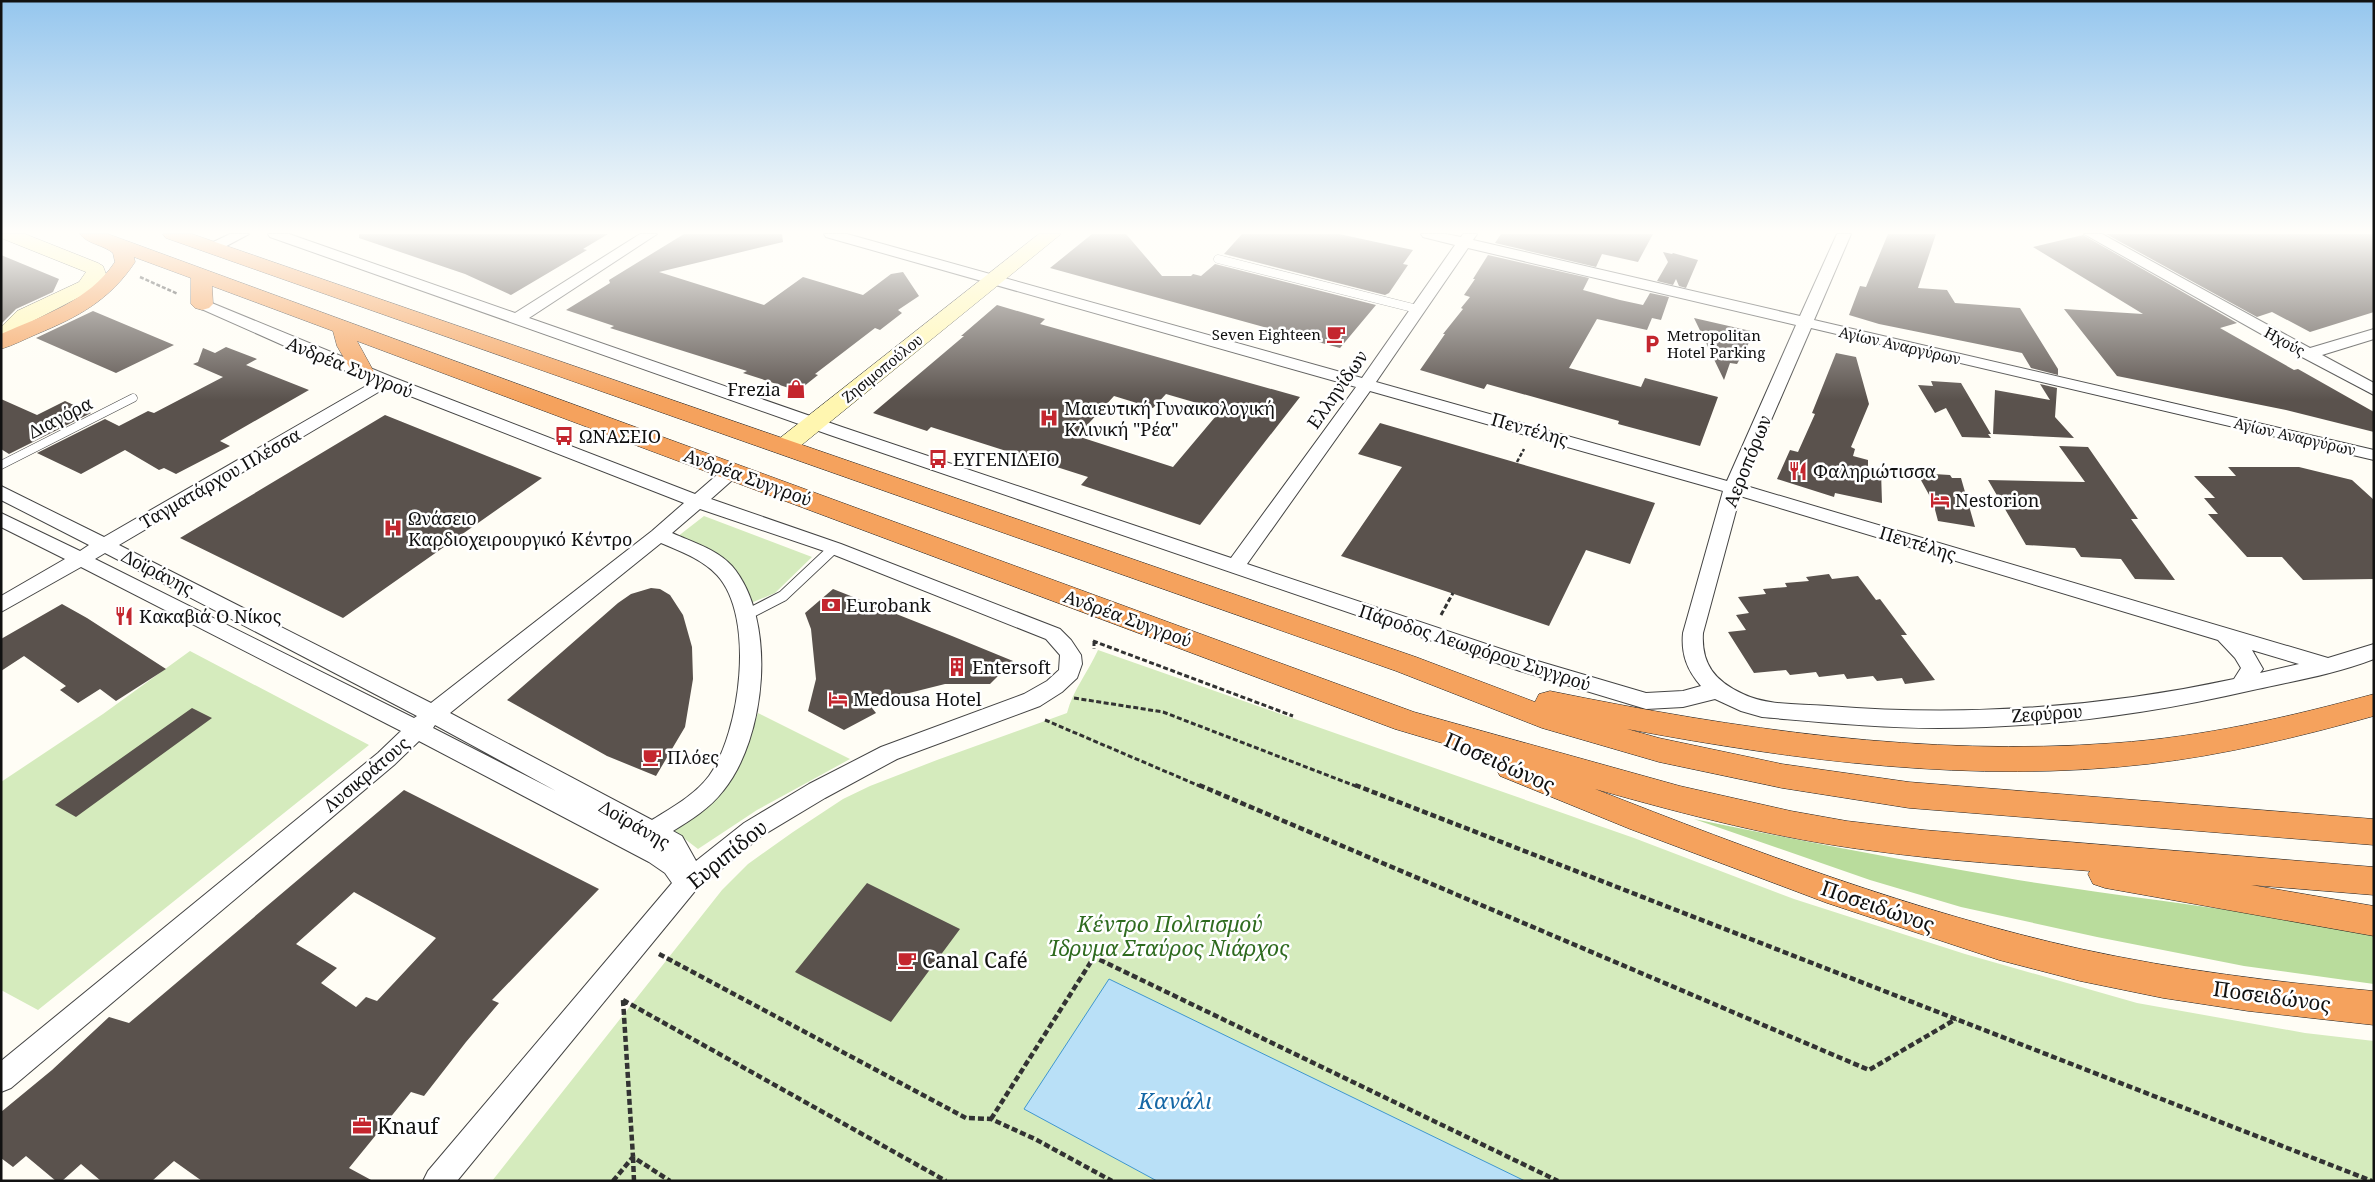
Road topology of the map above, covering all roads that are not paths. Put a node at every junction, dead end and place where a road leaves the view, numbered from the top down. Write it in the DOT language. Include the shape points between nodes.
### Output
graph roads {
  1 [pos="80,289"];
  2 [pos="103,289"];
  3 [pos="201,289"];
  4 [pos="239,289"];
  5 [pos="330,289"];
  6 [pos="432,289"];
  7 [pos="564,289"];
  8 [pos="981,289"];
  9 [pos="1030,289"];
  10 [pos="1338,289"];
  11 [pos="1431,289"];
  12 [pos="1669,289"];
  13 [pos="1821,289"];
  14 [pos="2191,289"];
  15 [pos="202,304"];
  16 [pos="1417,309"];
  17 [pos="517,319"];
  18 [pos="1806,324"];
  19 [pos="342,328"];
  20 [pos="2374,334"];
  21 [pos="1,341"];
  22 [pos="2308,354"];
  23 [pos="363,372"];
  24 [pos="386,382"];
  25 [pos="1367,383"];
  26 [pos="2374,390"];
  27 [pos="134,398"];
  28 [pos="813,423"];
  29 [pos="784,447"];
  30 [pos="2374,455"];
  31 [pos="1,466"];
  32 [pos="732,471"];
  33 [pos="1733,488"];
  34 [pos="1,492"];
  35 [pos="697,501"];
  36 [pos="1,518"];
  37 [pos="659,535"];
  38 [pos="104,545"];
  39 [pos="834,548"];
  40 [pos="80,559"];
  41 [pos="1235,566"];
  42 [pos="1,605"];
  43 [pos="746,615"];
  44 [pos="2225,635"];
  45 [pos="2374,651"];
  46 [pos="1406,664"];
  47 [pos="2326,665"];
  48 [pos="2241,685"];
  49 [pos="1718,690"];
  50 [pos="2374,705"];
  51 [pos="1406,721"];
  52 [pos="426,722"];
  53 [pos="652,832"];
  54 [pos="2374,832"];
  55 [pos="1926,844"];
  56 [pos="2374,881"];
  57 [pos="686,884"];
  58 [pos="2374,921"];
  59 [pos="2374,1008"];
  60 [pos="1,1079"];
  61 [pos="438,1181"];
  1 -- 21 [label="street" via="25,316"];
  2 -- 21 [label="highway" via="69,310"];
  3 -- 15 [label="highway"];
  4 -- 19 [label="highway, Ανδρέα Συγγρού"];
  5 -- 29 [label="highway"];
  6 -- 17 [label="street"];
  7 -- 17 [label="street"];
  8 -- 28 [label="street, Ζησιμοπούλου"];
  9 -- 25 [label="street, Πεντέλης"];
  10 -- 16 [label="lane"];
  11 -- 16 [label="street, Ελληνίδων"];
  12 -- 18 [label="street, Αγίων Αναργύρων"];
  13 -- 18 [label="street, Αεροπόρων"];
  14 -- 22 [label="street, Ηχούς"];
  15 -- 23 [label="street, Ανδρέα Συγγρού"];
  16 -- 25 [label="street, Ελληνίδων"];
  17 -- 28 [label="street"];
  18 -- 30 [label="street, Αγίων Αναργύρων"];
  18 -- 33 [label="street, Αεροπόρων"];
  19 -- 23 [label="highway"];
  19 -- 32 [label="highway, Ανδρέα Συγγρού"];
  20 -- 22 [label="street"];
  22 -- 26 [label="street, Ηχούς"];
  23 -- 24 [label="street, Ανδρέα Συγγρού"];
  24 -- 35 [label="street, Ανδρέα Συγγρού"];
  24 -- 38 [label="street, Ταγματάρχου Πλέσσα"];
  25 -- 33 [label="street, Πεντέλης"];
  25 -- 41 [label="street, Ελληνίδων"];
  27 -- 31 [label="lane, Διαγόρα"];
  28 -- 29 [label="street, Ζησιμοπούλου"];
  28 -- 41 [label="street"];
  29 -- 46 [label="highway"];
  32 -- 35 [label="street, Λυσικράτους"];
  32 -- 51 [label="highway, Ανδρέα Συγγρού"];
  33 -- 44 [label="street, Πεντέλης"];
  33 -- 49 [label="street, Αεροπόρων" via="1690,643 1698,667"];
  34 -- 38 [label="street, Δοϊράνης"];
  35 -- 37 [label="street, Λυσικράτους"];
  35 -- 39 [label="street"];
  36 -- 40 [label="street, Δοϊράνης"];
  37 -- 43 [label="street" via="707,556 725,572 737,590"];
  37 -- 52 [label="street, Λυσικράτους"];
  38 -- 40 [label="street, Ταγματάρχου Πλέσσα"];
  38 -- 52 [label="street, Δοϊράνης"];
  39 -- 43 [label="lane" via="780,599 762,611"];
  39 -- 57 [label="street, Ευριπίδου" via="1053,634 1071,653 1072,664 1063,680 1052,690 889,753 752,830"];
  40 -- 42 [label="street, Ταγματάρχου Πλέσσα"];
  40 -- 52 [label="street, Δοϊράνης"];
  41 -- 49 [label="street, Πάροδος Λεωφόρου Συγγρού" via="1638,700 1671,701"];
  43 -- 53 [label="street" via="751,643 750,679 735,750 716,783 689,808"];
  44 -- 47 [label="street, Πεντέλης"];
  44 -- 48 [label="street, Πεντέλης" via="2243,653 2252,669"];
  45 -- 47 [label="street, Ζεφύρου"];
  46 -- 50 [label="highway" via="1632,720 1922,757 2028,759 2116,755 2248,735"];
  46 -- 54 [label="highway" via="1551,719 1659,750 1790,778 1909,795"];
  47 -- 48 [label="street, Ζεφύρου"];
  48 -- 49 [label="street, Ζεφύρου" via="2151,703 2050,715 1939,720 1762,709 1737,702"];
  51 -- 55 [label="highway" via="1654,794 1784,823"];
  51 -- 59 [label="highway, Ποσειδώνος" via="1561,790 1846,896 1945,928 2040,955 2142,977"];
  52 -- 53 [label="street, Δοϊράνης"];
  52 -- 57 [label="street, Δοϊράνης" via="658,855 674,866"];
  52 -- 60 [label="street, Λυσικράτους"];
  53 -- 57 [label="street, Δοϊράνης" via="673,843 684,860"];
  55 -- 56 [label="highway"];
  55 -- 58 [label="highway"];
  57 -- 61 [label="street, Ευριπίδου"];
}
